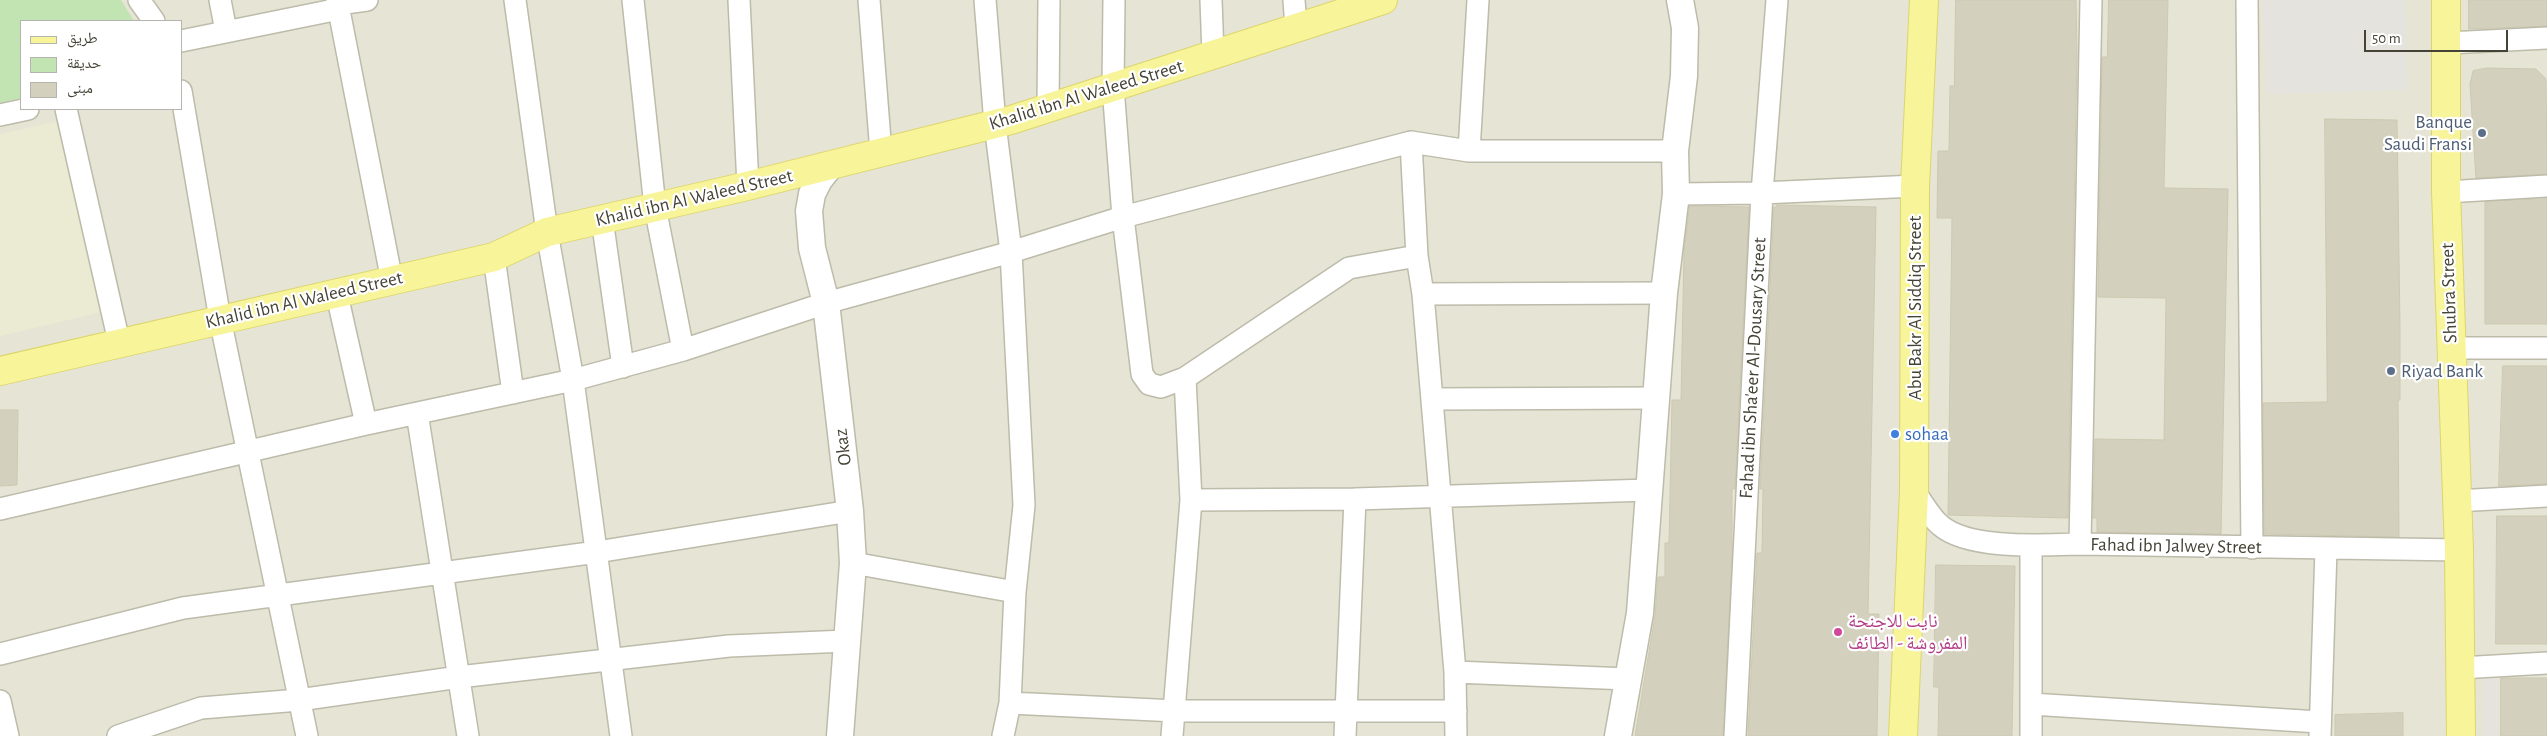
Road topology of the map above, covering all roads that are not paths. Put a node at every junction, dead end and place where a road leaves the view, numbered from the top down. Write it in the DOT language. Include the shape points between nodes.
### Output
graph roads {
  1 [pos="139,0"];
  2 [pos="220,0"];
  3 [pos="367,0"];
  4 [pos="515,0"];
  5 [pos="633,0"];
  6 [pos="739,0"];
  7 [pos="869,0"];
  8 [pos="985,0"];
  9 [pos="1048,0"];
  10 [pos="1114,0"];
  11 [pos="1211,0"];
  12 [pos="1294,0"];
  13 [pos="1478,0"];
  14 [pos="1680,0"];
  15 [pos="1777,0"];
  16 [pos="1924,0"];
  17 [pos="2091,0"];
  18 [pos="2247,0"];
  19 [pos="2446,0"];
  20 [pos="1375,1"];
  21 [pos="338,4"];
  22 [pos="153,20"];
  23 [pos="1296,28"];
  24 [pos="226,31"];
  25 [pos="2547,38"];
  26 [pos="182,41"];
  27 [pos="2448,43"];
  28 [pos="1213,55"];
  29 [pos="1113,87"];
  30 [pos="182,97"];
  31 [pos="1048,108"];
  32 [pos="23,110"];
  33 [pos="66,110"];
  34 [pos="0,115"];
  35 [pos="995,124"];
  36 [pos="1412,142"];
  37 [pos="1469,151"];
  38 [pos="1675,151"];
  39 [pos="881,153"];
  40 [pos="830,166"];
  41 [pos="748,186"];
  42 [pos="1915,186"];
  43 [pos="2547,186"];
  44 [pos="2446,192"];
  45 [pos="1762,193"];
  46 [pos="1676,194"];
  47 [pos="655,207"];
  48 [pos="1123,218"];
  49 [pos="602,219"];
  50 [pos="546,232"];
  51 [pos="1011,252"];
  52 [pos="1417,256"];
  53 [pos="494,257"];
  54 [pos="392,281"];
  55 [pos="1664,293"];
  56 [pos="1424,294"];
  57 [pos="337,295"];
  58 [pos="826,303"];
  59 [pos="220,319"];
  60 [pos="119,342"];
  61 [pos="2451,348"];
  62 [pos="2547,348"];
  63 [pos="683,350"];
  64 [pos="623,367"];
  65 [pos="0,371"];
  66 [pos="1185,378"];
  67 [pos="573,380"];
  68 [pos="513,393"];
  69 [pos="1658,398"];
  70 [pos="1433,399"];
  71 [pos="417,413"];
  72 [pos="366,424"];
  73 [pos="248,452"];
  74 [pos="1649,490"];
  75 [pos="1914,491"];
  76 [pos="1440,496"];
  77 [pos="2547,496"];
  78 [pos="1354,498"];
  79 [pos="1192,500"];
  80 [pos="2456,501"];
  81 [pos="0,509"];
  82 [pos="850,511"];
  83 [pos="2080,544"];
  84 [pos="2031,546"];
  85 [pos="2252,548"];
  86 [pos="2326,549"];
  87 [pos="2459,550"];
  88 [pos="597,552"];
  89 [pos="853,563"];
  90 [pos="443,573"];
  91 [pos="1015,592"];
  92 [pos="277,595"];
  93 [pos="846,641"];
  94 [pos="0,654"];
  95 [pos="612,658"];
  96 [pos="2547,663"];
  97 [pos="2460,668"];
  98 [pos="1455,672"];
  99 [pos="460,677"];
  100 [pos="1628,679"];
  101 [pos="299,700"];
  102 [pos="0,701"];
  103 [pos="1010,703"];
  104 [pos="2031,704"];
  105 [pos="1176,711"];
  106 [pos="1456,711"];
  107 [pos="1346,712"];
  108 [pos="2320,729"];
  109 [pos="8,736"];
  110 [pos="118,736"];
  111 [pos="307,736"];
  112 [pos="468,736"];
  113 [pos="621,736"];
  114 [pos="840,736"];
  115 [pos="1004,736"];
  116 [pos="1172,736"];
  117 [pos="1344,736"];
  118 [pos="1456,736"];
  119 [pos="1618,736"];
  120 [pos="1735,736"];
  121 [pos="1903,736"];
  122 [pos="2031,736"];
  123 [pos="2461,736"];
  1 -- 22 [label="street"];
  2 -- 24 [label="street"];
  3 -- 21 [label="street"];
  4 -- 50 [label="street"];
  5 -- 47 [label="street"];
  6 -- 41 [label="street"];
  7 -- 39 [label="street"];
  8 -- 35 [label="street"];
  9 -- 31 [label="street"];
  10 -- 29 [label="street"];
  11 -- 28 [label="street"];
  12 -- 23 [label="street"];
  13 -- 37 [label="street"];
  14 -- 38 [label="street" via="1684,28 1684,76"];
  15 -- 45 [label="street, Fahad ibn Sha'eer Al-Dousary Street"];
  16 -- 42 [label="main road, Abu Bakr Al Siddiq Street"];
  17 -- 83 [label="street"];
  18 -- 85 [label="street"];
  19 -- 27 [label="main road, Shubra Street"];
  20 -- 23 [label="main road, Khalid ibn Al Waleed Street"];
  21 -- 24 [label="street"];
  21 -- 54 [label="street"];
  23 -- 28 [label="main road, Khalid ibn Al Waleed Street"];
  24 -- 26 [label="street"];
  25 -- 27 [label="street"];
  27 -- 44 [label="main road, Shubra Street"];
  28 -- 29 [label="main road, Khalid ibn Al Waleed Street"];
  29 -- 31 [label="main road, Khalid ibn Al Waleed Street"];
  29 -- 48 [label="street"];
  30 -- 59 [label="street"];
  31 -- 35 [label="main road, Khalid ibn Al Waleed Street"];
  32 -- 34 [label="street"];
  33 -- 60 [label="street"];
  35 -- 39 [label="main road, Khalid ibn Al Waleed Street"];
  35 -- 51 [label="street"];
  36 -- 37 [label="street"];
  36 -- 48 [label="street"];
  36 -- 52 [label="street"];
  37 -- 38 [label="street"];
  38 -- 46 [label="street"];
  39 -- 40 [label="main road, Khalid ibn Al Waleed Street"];
  40 -- 41 [label="main road, Khalid ibn Al Waleed Street"];
  40 -- 58 [label="street, Okaz" via="812,194 809,211 812,248"];
  41 -- 47 [label="main road, Khalid ibn Al Waleed Street"];
  42 -- 45 [label="street"];
  42 -- 75 [label="main road, Abu Bakr Al Siddiq Street"];
  43 -- 44 [label="street"];
  44 -- 61 [label="main road, Shubra Street"];
  45 -- 46 [label="street"];
  45 -- 120 [label="street, Fahad ibn Sha'eer Al-Dousary Street"];
  46 -- 55 [label="street"];
  47 -- 49 [label="main road, Khalid ibn Al Waleed Street"];
  47 -- 63 [label="street"];
  48 -- 51 [label="street"];
  48 -- 66 [label="street" via="1142,374 1149,384 1161,387"];
  49 -- 50 [label="main road, Khalid ibn Al Waleed Street"];
  49 -- 64 [label="street"];
  50 -- 53 [label="main road, Khalid ibn Al Waleed Street"];
  50 -- 67 [label="street"];
  51 -- 58 [label="street"];
  51 -- 91 [label="street" via="1024,505"];
  52 -- 56 [label="street"];
  52 -- 66 [label="street" via="1349,268"];
  53 -- 54 [label="main road, Khalid ibn Al Waleed Street"];
  53 -- 68 [label="street"];
  54 -- 57 [label="main road, Khalid ibn Al Waleed Street"];
  55 -- 56 [label="street"];
  55 -- 69 [label="street"];
  56 -- 70 [label="street"];
  57 -- 59 [label="main road, Khalid ibn Al Waleed Street"];
  57 -- 72 [label="street"];
  58 -- 63 [label="street"];
  58 -- 82 [label="street, Okaz"];
  59 -- 60 [label="main road, Khalid ibn Al Waleed Street"];
  59 -- 73 [label="street"];
  60 -- 65 [label="main road, Khalid ibn Al Waleed Street"];
  61 -- 62 [label="street"];
  61 -- 80 [label="main road, Shubra Street"];
  63 -- 64 [label="street"];
  64 -- 67 [label="street"];
  66 -- 79 [label="street"];
  67 -- 68 [label="street"];
  67 -- 88 [label="street"];
  68 -- 71 [label="street"];
  69 -- 70 [label="street"];
  69 -- 74 [label="street"];
  70 -- 76 [label="street"];
  71 -- 72 [label="street"];
  71 -- 90 [label="street"];
  72 -- 73 [label="street"];
  73 -- 81 [label="street"];
  73 -- 92 [label="street"];
  74 -- 76 [label="street"];
  74 -- 100 [label="street" via="1640,613"];
  75 -- 84 [label="street, Fahad ibn Jalwey Street" via="1940,526 1966,539"];
  75 -- 121 [label="main road, Abu Bakr Al Siddiq Street"];
  76 -- 78 [label="street"];
  76 -- 98 [label="street"];
  77 -- 80 [label="street"];
  78 -- 79 [label="street"];
  78 -- 107 [label="street"];
  79 -- 105 [label="street"];
  80 -- 87 [label="main road, Shubra Street"];
  82 -- 88 [label="street"];
  82 -- 89 [label="street, Okaz"];
  83 -- 84 [label="street, Fahad ibn Jalwey Street"];
  83 -- 85 [label="street, Fahad ibn Jalwey Street"];
  84 -- 104 [label="street"];
  85 -- 86 [label="street, Fahad ibn Jalwey Street"];
  86 -- 87 [label="street, Fahad ibn Jalwey Street"];
  86 -- 108 [label="street"];
  87 -- 97 [label="main road, Shubra Street"];
  88 -- 90 [label="street"];
  88 -- 95 [label="street"];
  89 -- 91 [label="street"];
  89 -- 93 [label="street, Okaz"];
  90 -- 92 [label="street"];
  90 -- 99 [label="street"];
  91 -- 103 [label="street"];
  92 -- 94 [label="street" via="183,608"];
  92 -- 101 [label="street"];
  93 -- 95 [label="street" via="729,646"];
  93 -- 114 [label="street, Okaz"];
  95 -- 99 [label="street"];
  95 -- 113 [label="street"];
  96 -- 97 [label="street"];
  97 -- 123 [label="main road, Shubra Street"];
  98 -- 100 [label="street"];
  98 -- 106 [label="street"];
  99 -- 101 [label="street"];
  99 -- 112 [label="street"];
  100 -- 119 [label="street"];
  101 -- 110 [label="street" via="201,708"];
  101 -- 111 [label="street"];
  102 -- 109 [label="street"];
  103 -- 105 [label="street"];
  103 -- 115 [label="street"];
  104 -- 108 [label="street"];
  104 -- 122 [label="street"];
  105 -- 107 [label="street"];
  105 -- 116 [label="street"];
  106 -- 107 [label="street"];
  106 -- 118 [label="street"];
  107 -- 117 [label="street"];
}
